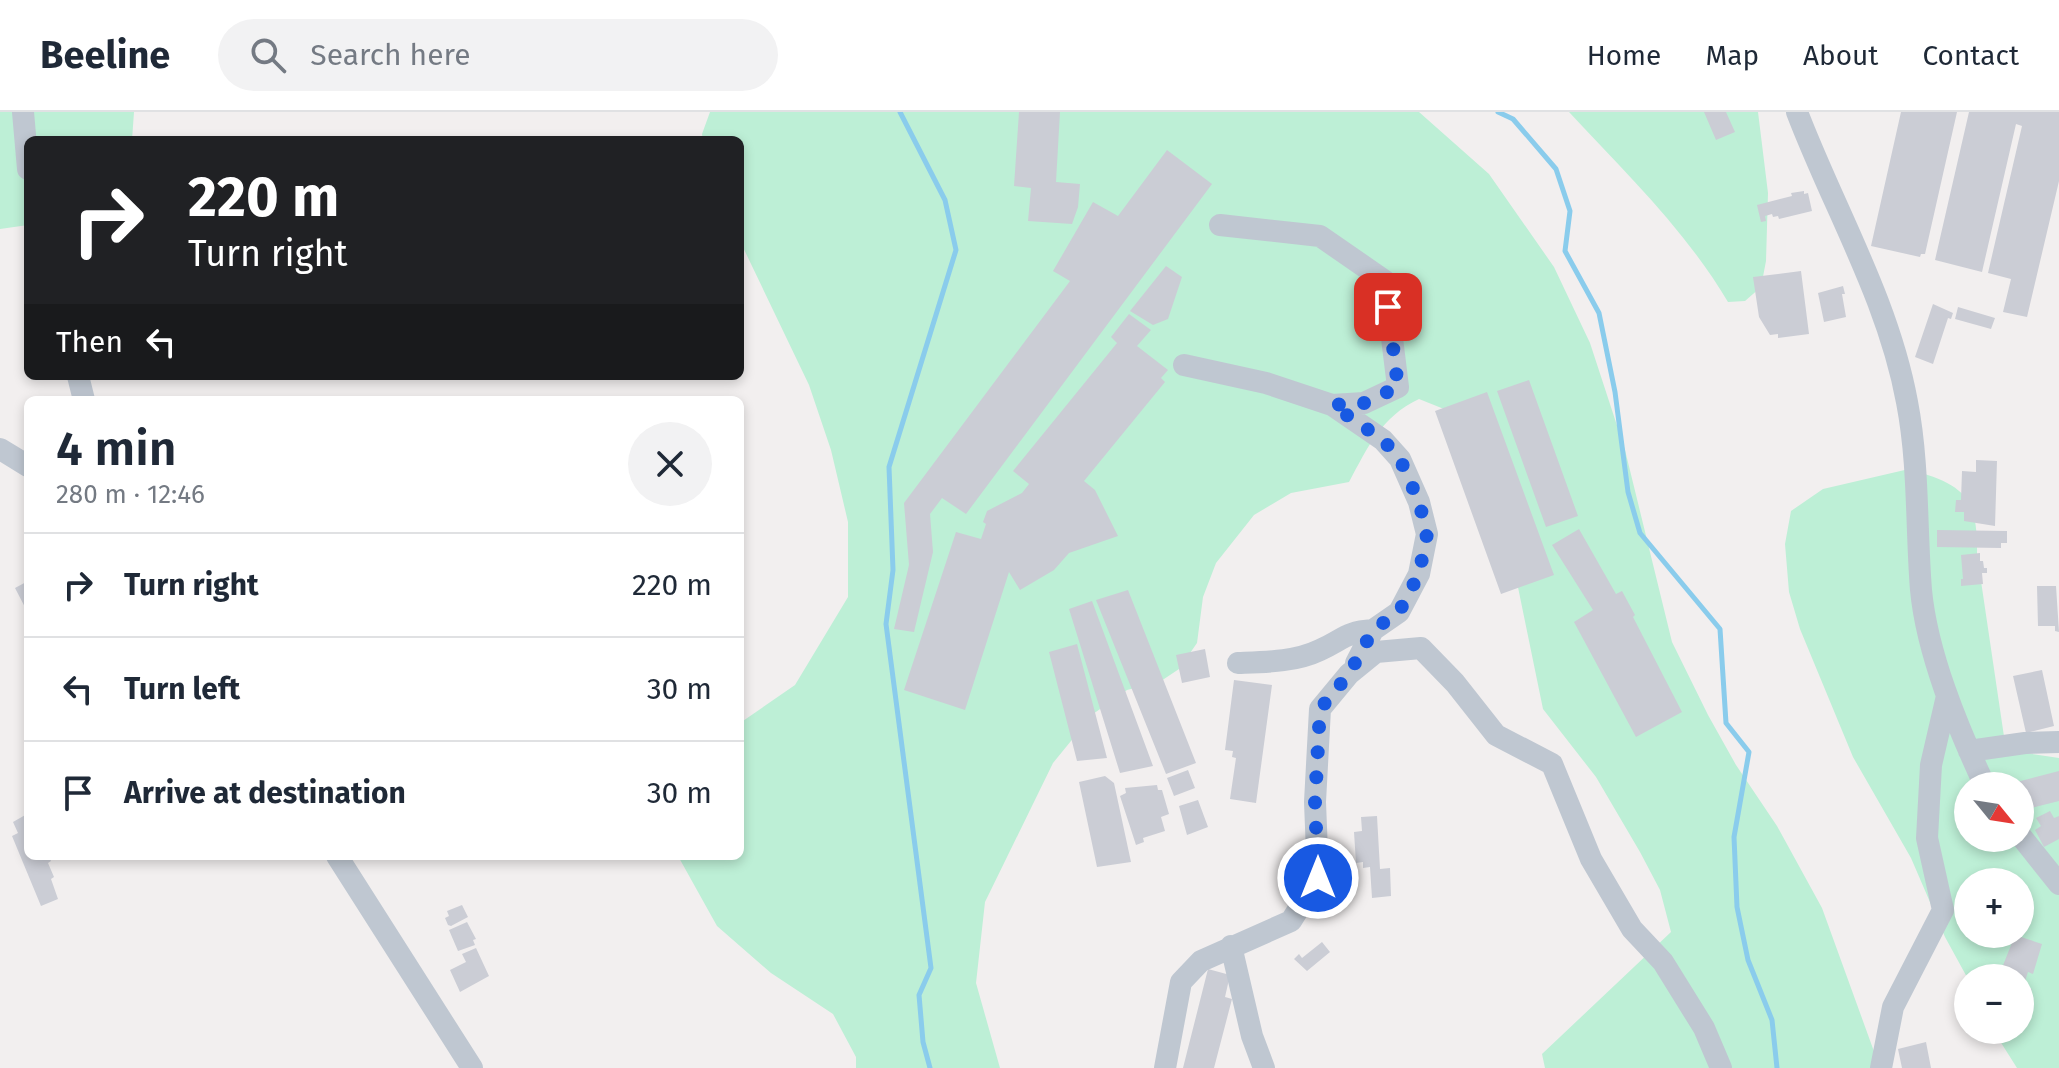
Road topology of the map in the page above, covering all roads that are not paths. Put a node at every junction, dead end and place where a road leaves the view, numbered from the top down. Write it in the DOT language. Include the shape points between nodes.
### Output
graph roads {
  1 [pos="23,112"];
  2 [pos="1797,112"];
  3 [pos="25,136"];
  4 [pos="1220,225"];
  5 [pos="1184,365"];
  6 [pos="1332,405"];
  7 [pos="0,449"];
  8 [pos="24,464"];
  9 [pos="1373,630"];
  10 [pos="1238,663"];
  11 [pos="1349,674"];
  12 [pos="1947,696"];
  13 [pos="2059,742"];
  14 [pos="1969,751"];
  15 [pos="1979,772"];
  16 [pos="2034,852"];
  17 [pos="340,860"];
  18 [pos="2059,884"];
  19 [pos="1231,946"];
  20 [pos="472,1068"];
  21 [pos="1165,1068"];
  22 [pos="1264,1068"];
  23 [pos="1721,1068"];
  24 [pos="1881,1068"];
  1 -- 3 [label="street"];
  2 -- 12 [label="street" via="1893,340 1916,461 1922,593"];
  4 -- 6 [label="street" via="1320,236 1385,281 1398,387 1364,403"];
  5 -- 6 [label="street" via="1266,383"];
  6 -- 9 [label="street" via="1383,440 1400,459 1427,534 1419,574 1399,612"];
  7 -- 8 [label="street"];
  9 -- 10 [label="street" via="1351,631 1320,651 1280,662"];
  9 -- 11 [label="street"];
  11 -- 19 [label="street" via="1320,709 1318,878 1291,921"];
  11 -- 23 [label="street" via="1376,652 1421,648 1496,735 1552,764 1591,859 1632,929 1663,962 1704,1028"];
  12 -- 14 [label="street"];
  12 -- 24 [label="street" via="1931,765 1927,838 1943,910 1893,1007"];
  13 -- 14 [label="street"];
  14 -- 15 [label="street"];
  16 -- 18 [label="street"];
  17 -- 20 [label="street"];
  19 -- 21 [label="street" via="1201,961 1181,982"];
  19 -- 22 [label="street"];
}
